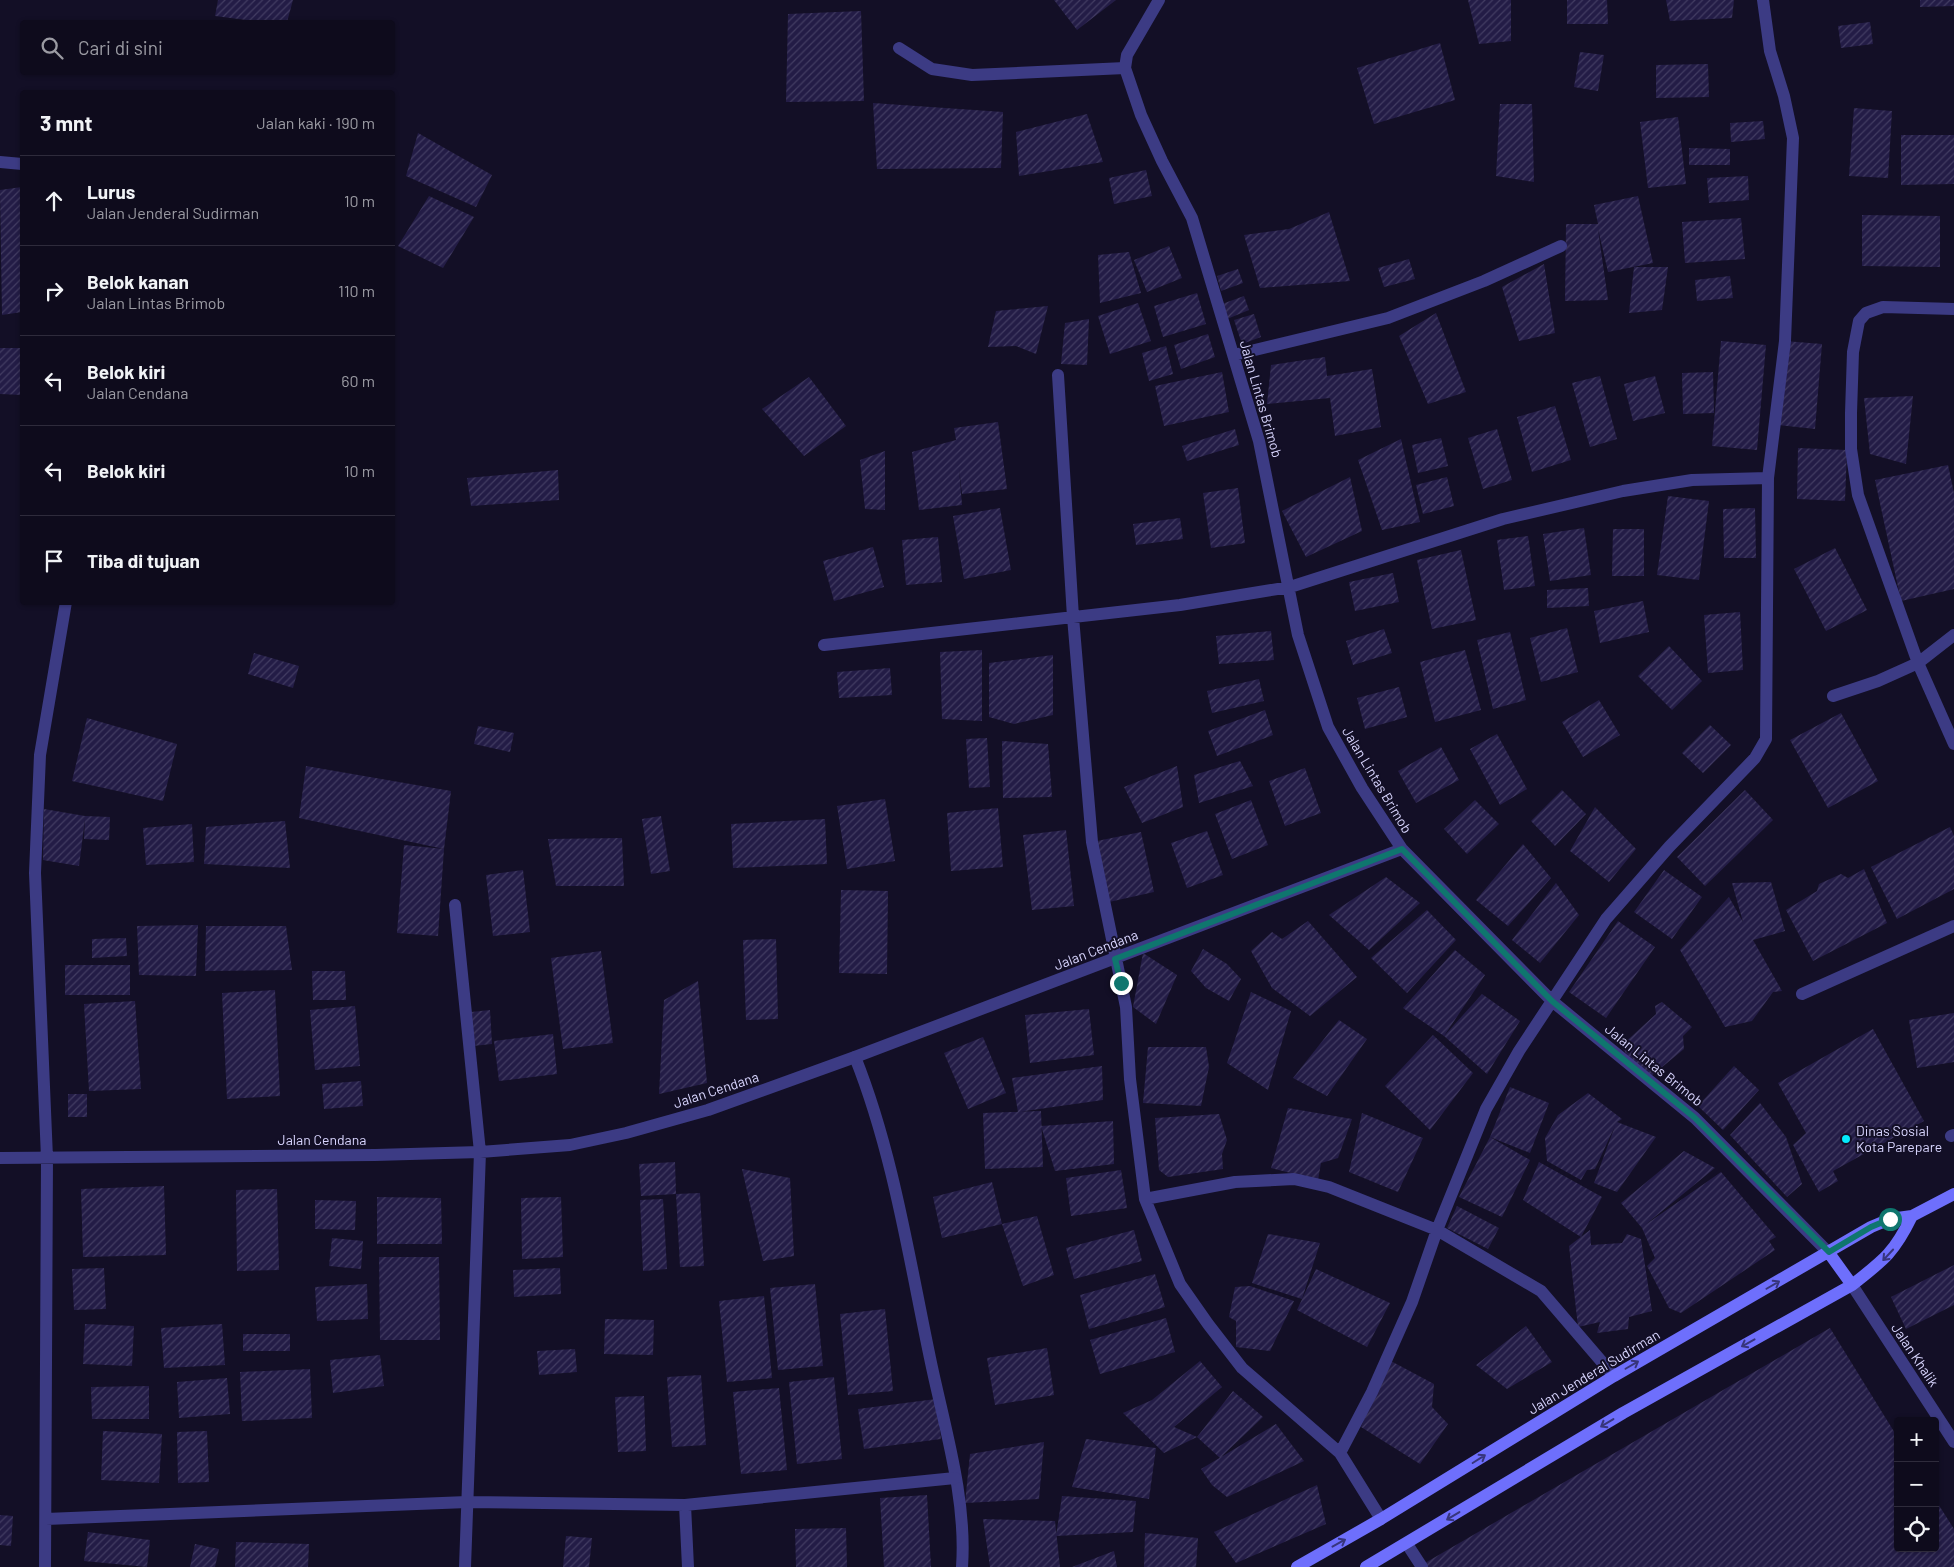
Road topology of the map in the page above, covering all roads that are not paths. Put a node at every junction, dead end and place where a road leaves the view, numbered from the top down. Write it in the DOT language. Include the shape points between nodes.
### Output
graph roads {
  1 [pos="1159,0"];
  2 [pos="1763,0"];
  3 [pos="899,48"];
  4 [pos="1125,68"];
  5 [pos="0,162"];
  6 [pos="20,164"];
  7 [pos="1561,246"];
  8 [pos="1954,310"];
  9 [pos="1234,355"];
  10 [pos="1058,375"];
  11 [pos="1768,478"];
  12 [pos="1290,587"];
  13 [pos="65,605"];
  14 [pos="1073,617"];
  15 [pos="1954,635"];
  16 [pos="824,645"];
  17 [pos="1918,663"];
  18 [pos="1833,696"];
  19 [pos="1954,744"];
  20 [pos="1402,849"];
  21 [pos="455,905"];
  22 [pos="1954,926"];
  23 [pos="1115,959"];
  24 [pos="1802,994"];
  25 [pos="1552,1001"];
  26 [pos="855,1057"];
  27 [pos="480,1152"];
  28 [pos="0,1158"];
  29 [pos="48,1158"];
  30 [pos="1954,1194"];
  31 [pos="1145,1199"];
  32 [pos="1912,1216"];
  33 [pos="1437,1230"];
  34 [pos="1829,1252"];
  35 [pos="1852,1285"];
  36 [pos="1614,1376"];
  37 [pos="1954,1442"];
  38 [pos="1340,1453"];
  39 [pos="955,1478"];
  40 [pos="467,1502"];
  41 [pos="685,1505"];
  42 [pos="46,1519"];
  43 [pos="1381,1519"];
  44 [pos="1407,1544"];
  45 [pos="45,1567"];
  46 [pos="466,1567"];
  47 [pos="688,1567"];
  48 [pos="962,1567"];
  49 [pos="1297,1567"];
  50 [pos="1366,1567"];
  51 [pos="1422,1567"];
  1 -- 4 [label="street" via="1127,55"];
  2 -- 11 [label="street" via="1770,51 1793,138 1785,341"];
  3 -- 4 [label="street" via="932,69 972,75"];
  4 -- 9 [label="street, Jalan Lintas Brimob" via="1141,115 1192,218"];
  5 -- 6 [label="street"];
  7 -- 9 [label="street" via="1484,281 1388,318"];
  8 -- 17 [label="street" via="1883,307 1866,313 1859,321 1852,352 1851,449 1858,495"];
  9 -- 12 [label="street, Jalan Lintas Brimob" via="1259,441"];
  10 -- 14 [label="street"];
  11 -- 12 [label="street" via="1692,480 1623,491 1503,519"];
  11 -- 25 [label="street" via="1766,739 1754,758 1669,847 1606,920"];
  12 -- 14 [label="street"];
  12 -- 20 [label="street, Jalan Lintas Brimob" via="1298,635 1328,727 1362,788"];
  13 -- 29 [label="street" via="40,755 35,873"];
  14 -- 16 [label="street"];
  14 -- 23 [label="street" via="1092,842"];
  15 -- 17 [label="street"];
  17 -- 18 [label="street"];
  17 -- 19 [label="street"];
  20 -- 23 [label="street, Jalan Cendana"];
  20 -- 25 [label="street, Jalan Lintas Brimob"];
  21 -- 27 [label="street"];
  22 -- 24 [label="street"];
  23 -- 26 [label="street, Jalan Cendana"];
  23 -- 31 [label="street" via="1126,1007 1130,1079"];
  25 -- 33 [label="street" via="1486,1109"];
  25 -- 34 [label="street, Jalan Lintas Brimob" via="1695,1118"];
  26 -- 27 [label="street, Jalan Cendana" via="708,1110 626,1133 570,1144"];
  26 -- 39 [label="street" via="878,1119"];
  27 -- 29 [label="street, Jalan Cendana"];
  27 -- 40 [label="street"];
  28 -- 29 [label="street, Jalan Cendana"];
  29 -- 42 [label="street"];
  30 -- 32 [label="main road, Jalan Jenderal Sudirman"];
  31 -- 33 [label="street" via="1235,1182 1294,1179 1329,1187"];
  31 -- 38 [label="street" via="1180,1284 1242,1368"];
  32 -- 34 [label="main road, Jalan Jenderal Sudirman" via="1890,1219 1871,1227"];
  32 -- 35 [label="main road, one-way" via="1900,1241 1886,1259"];
  33 -- 36 [label="street" via="1541,1291"];
  33 -- 38 [label="street" via="1412,1302 1372,1392"];
  34 -- 35 [label="main road"];
  36 -- 34 [label="main road, Jalan Jenderal Sudirman, one-way"];
  35 -- 37 [label="street, Jalan Khalik"];
  35 -- 44 [label="main road, one-way" via="1623,1413"];
  43 -- 36 [label="main road, Jalan Jenderal Sudirman, one-way"];
  38 -- 43 [label="street"];
  39 -- 41 [label="street"];
  39 -- 48 [label="street" via="964,1541"];
  40 -- 41 [label="street"];
  40 -- 42 [label="street"];
  40 -- 46 [label="street"];
  41 -- 47 [label="street"];
  42 -- 45 [label="street"];
  49 -- 43 [label="main road, Jalan Jenderal Sudirman, one-way"];
  44 -- 50 [label="main road"];
  44 -- 51 [label="street"];
}
